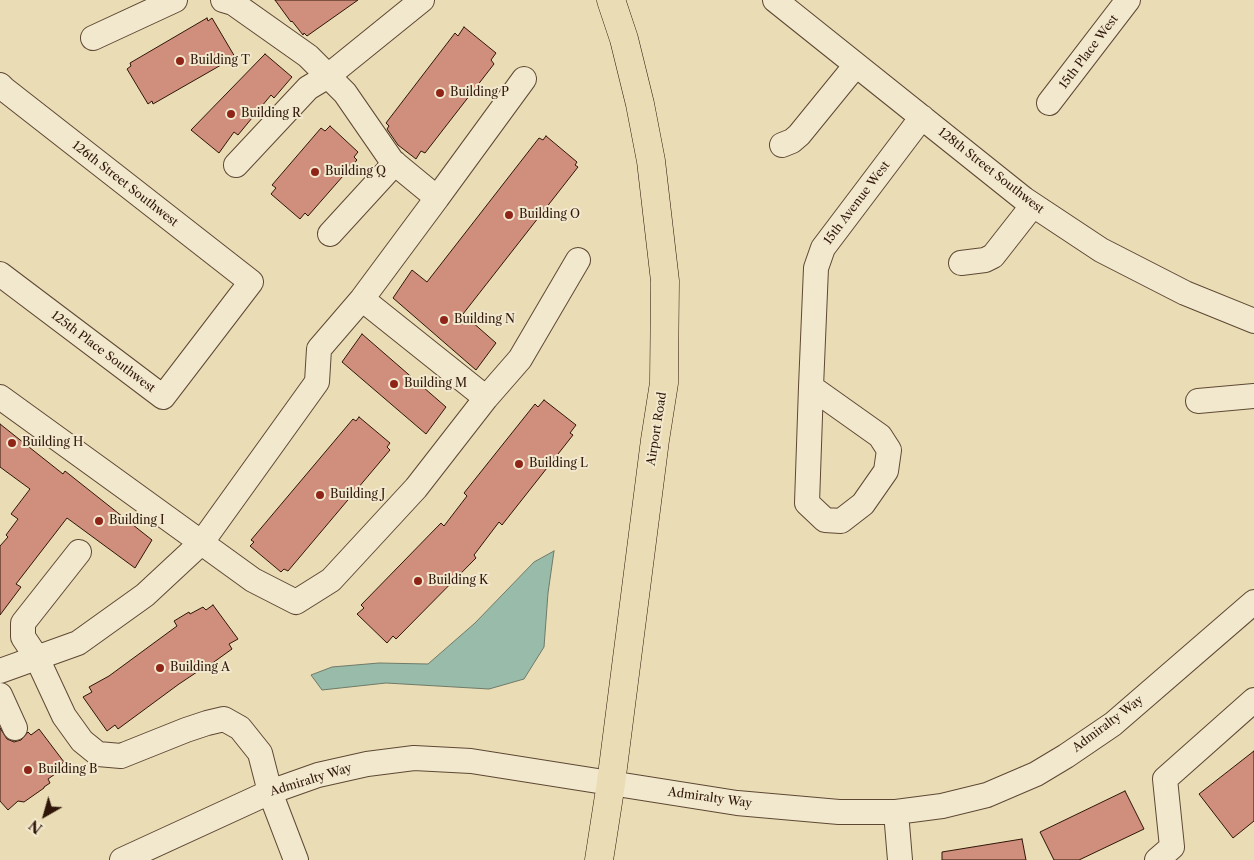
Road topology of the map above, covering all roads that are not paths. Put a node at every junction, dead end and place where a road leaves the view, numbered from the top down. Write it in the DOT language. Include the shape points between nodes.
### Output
graph roads {
  1 [pos="175,0"];
  2 [pos="223,0"];
  3 [pos="422,0"];
  4 [pos="611,0"];
  5 [pos="775,0"];
  6 [pos="1128,0"];
  7 [pos="92,38"];
  8 [pos="856,65"];
  9 [pos="328,76"];
  10 [pos="524,79"];
  11 [pos="0,85"];
  12 [pos="1049,103"];
  13 [pos="922,117"];
  14 [pos="782,145"];
  15 [pos="395,163"];
  16 [pos="236,165"];
  17 [pos="437,198"];
  18 [pos="1033,205"];
  19 [pos="330,234"];
  20 [pos="578,260"];
  21 [pos="961,263"];
  22 [pos="0,274"];
  23 [pos="251,282"];
  24 [pos="362,299"];
  25 [pos="1254,321"];
  26 [pos="811,387"];
  27 [pos="1254,396"];
  28 [pos="0,397"];
  29 [pos="486,398"];
  30 [pos="1198,401"];
  31 [pos="202,542"];
  32 [pos="78,552"];
  33 [pos="1254,603"];
  34 [pos="37,658"];
  35 [pos="0,671"];
  36 [pos="0,695"];
  37 [pos="1254,700"];
  38 [pos="15,728"];
  39 [pos="611,783"];
  40 [pos="270,792"];
  41 [pos="896,812"];
  42 [pos="122,860"];
  43 [pos="296,860"];
  44 [pos="599,860"];
  45 [pos="900,860"];
  46 [pos="1156,860"];
  1 -- 7 [label="street"];
  2 -- 9 [label="street" via="233,3 308,56"];
  3 -- 9 [label="street"];
  4 -- 39 [label="main road, Airport Road" via="624,39 651,161 665,281 664,383"];
  5 -- 8 [label="street, 128th Street Southwest"];
  6 -- 12 [label="street, 15th Place West"];
  8 -- 13 [label="street, 128th Street Southwest"];
  8 -- 14 [label="street" via="799,135"];
  9 -- 15 [label="street"];
  9 -- 16 [label="street" via="308,88"];
  10 -- 17 [label="street"];
  11 -- 23 [label="street, 126th Street Southwest"];
  13 -- 18 [label="street, 128th Street Southwest"];
  13 -- 26 [label="street, 15th Avenue West" via="823,248 816,268"];
  15 -- 17 [label="street"];
  15 -- 19 [label="street"];
  17 -- 24 [label="street"];
  18 -- 21 [label="street" via="993,256"];
  18 -- 25 [label="street, 128th Street Southwest" via="1102,250 1185,293"];
  20 -- 29 [label="street" via="520,359"];
  22 -- 23 [label="street, 125th Place Southwest" via="163,397"];
  24 -- 29 [label="street"];
  24 -- 31 [label="street" via="320,349 317,382"];
  26 -- 26 [label="street, 15th Avenue West" via="807,503 826,520 841,522 863,504 886,471 889,450 880,436"];
  27 -- 30 [label="street"];
  28 -- 31 [label="street"];
  29 -- 31 [label="street" via="416,488 370,538 330,580 296,602 253,580"];
  31 -- 34 [label="street" via="145,595 78,643"];
  32 -- 34 [label="street" via="23,623 23,637"];
  33 -- 41 [label="street, Admiralty Way" via="1113,724 1036,774 987,795 942,806"];
  34 -- 35 [label="street"];
  34 -- 40 [label="street" via="64,716 82,741 98,754 121,756 224,719 240,728 260,753"];
  36 -- 38 [label="street"];
  37 -- 46 [label="street" via="1165,779 1172,847"];
  39 -- 40 [label="street, Admiralty Way" via="471,761 414,758 318,775"];
  39 -- 41 [label="street, Admiralty Way" via="737,803 839,812"];
  39 -- 44 [label="main road, Airport Road"];
  40 -- 42 [label="street, Admiralty Way"];
  40 -- 43 [label="street"];
  41 -- 45 [label="street"];
}
